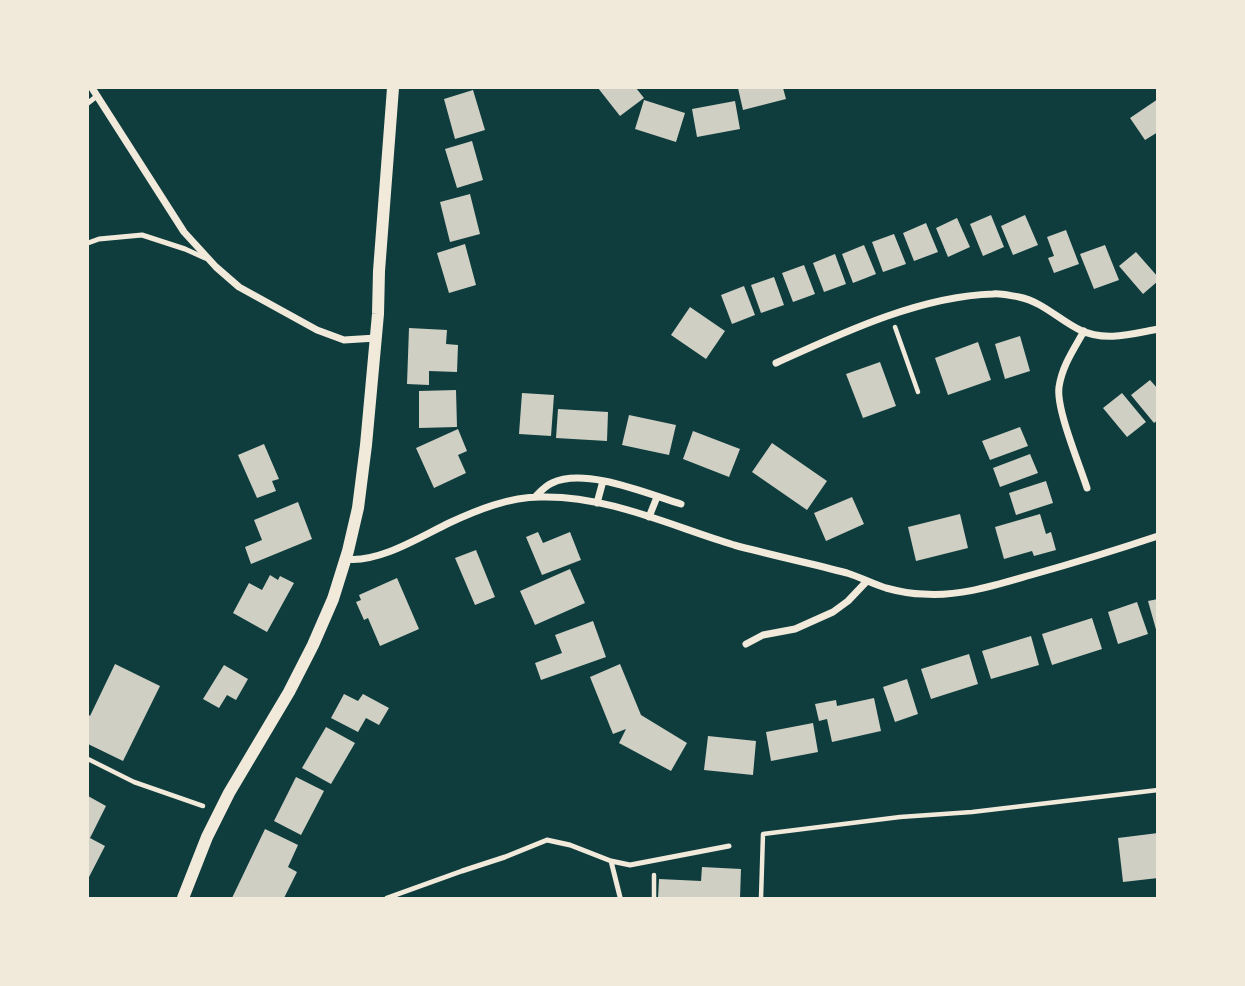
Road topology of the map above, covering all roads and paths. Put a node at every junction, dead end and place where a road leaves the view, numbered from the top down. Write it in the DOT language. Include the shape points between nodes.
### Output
graph roads {
  1 [pos="92,88"];
  2 [pos="393,88"];
  3 [pos="97,96"];
  4 [pos="88,103"];
  5 [pos="88,243"];
  6 [pos="208,259"];
  7 [pos="891,315"];
  8 [pos="1157,329"];
  9 [pos="1084,331"];
  10 [pos="376,338"];
  11 [pos="776,363"];
  12 [pos="918,393"];
  13 [pos="603,481"];
  14 [pos="1087,488"];
  15 [pos="535,497"];
  16 [pos="657,497"];
  17 [pos="597,503"];
  18 [pos="681,504"];
  19 [pos="649,517"];
  20 [pos="1157,536"];
  21 [pos="346,559"];
  22 [pos="867,581"];
  23 [pos="746,644"];
  24 [pos="88,759"];
  25 [pos="1157,790"];
  26 [pos="219,813"];
  27 [pos="729,846"];
  28 [pos="654,860"];
  29 [pos="611,861"];
  30 [pos="620,897"];
  31 [pos="183,898"];
  32 [pos="387,898"];
  33 [pos="654,898"];
  34 [pos="761,898"];
  1 -- 3 [label="street"];
  2 -- 10 [label="street"];
  3 -- 4 [label="lane"];
  3 -- 6 [label="street" via="184,232"];
  5 -- 6 [label="lane" via="142,235"];
  6 -- 10 [label="street" via="239,287 317,330 344,340"];
  7 -- 9 [label="street" via="943,300 995,293 1043,306"];
  7 -- 11 [label="street"];
  7 -- 12 [label="path"];
  8 -- 9 [label="street" via="1112,337"];
  9 -- 14 [label="street" via="1062,373 1059,404"];
  10 -- 21 [label="street" via="363,477"];
  13 -- 15 [label="street" via="575,478 553,482"];
  13 -- 16 [label="street"];
  13 -- 17 [label="street"];
  15 -- 17 [label="street"];
  15 -- 21 [label="street" via="503,502 380,555"];
  16 -- 18 [label="street"];
  16 -- 19 [label="street"];
  17 -- 19 [label="street"];
  19 -- 22 [label="street"];
  20 -- 22 [label="street" via="963,592 923,594"];
  21 -- 26 [label="street" via="313,645"];
  22 -- 23 [label="street" via="833,612"];
  24 -- 26 [label="path" via="134,782"];
  25 -- 34 [label="path" via="763,834"];
  26 -- 31 [label="street"];
  27 -- 28 [label="lane"];
  28 -- 29 [label="lane"];
  28 -- 33 [label="path"];
  29 -- 30 [label="lane"];
  29 -- 32 [label="lane" via="547,840"];
}
